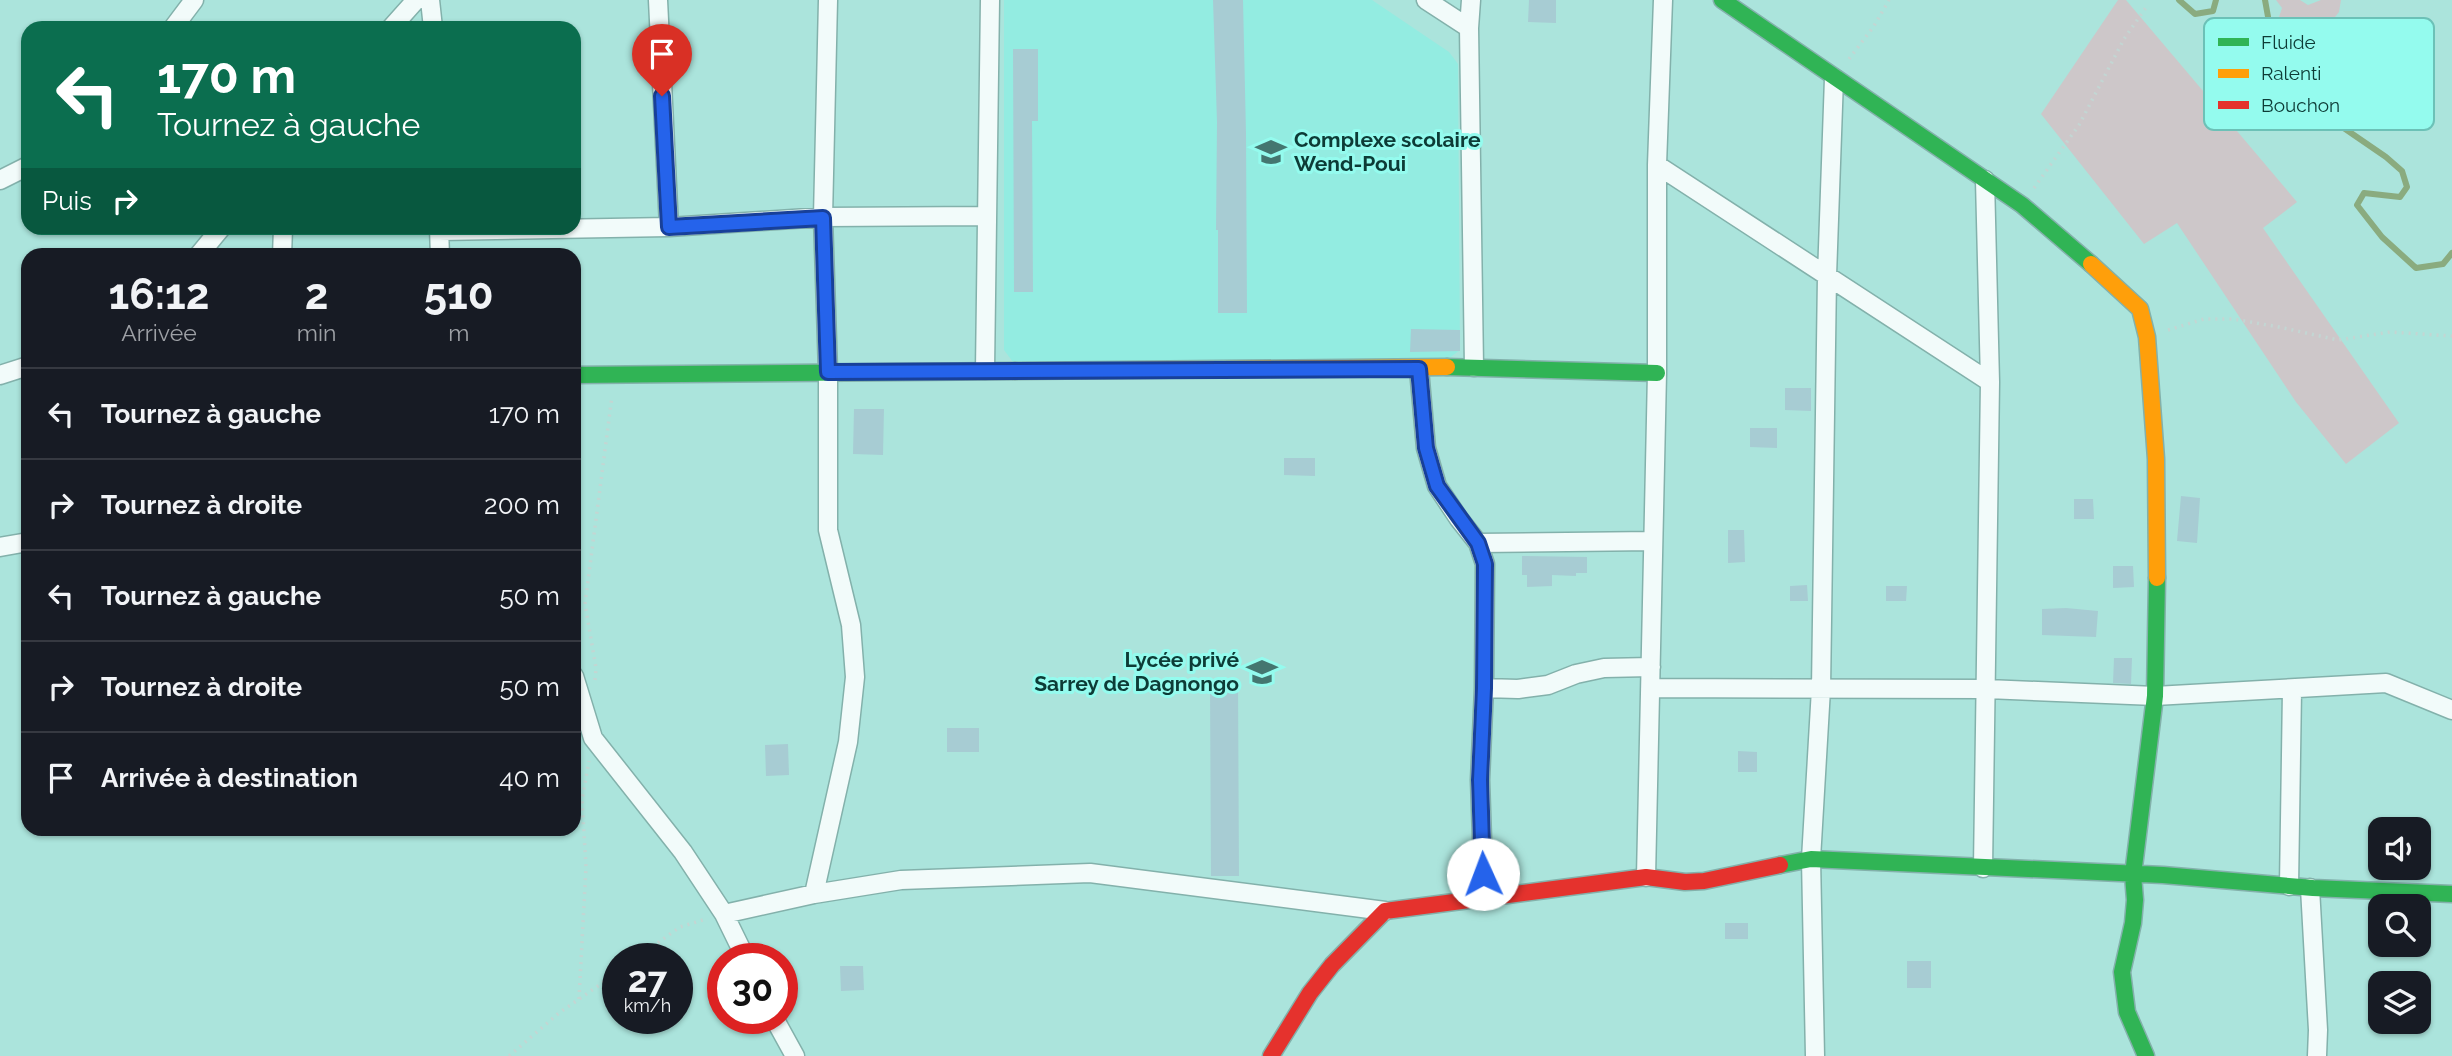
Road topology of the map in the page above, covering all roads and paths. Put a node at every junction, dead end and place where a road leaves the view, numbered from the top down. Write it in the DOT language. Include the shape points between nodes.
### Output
graph roads {
  1 [pos="194,0"];
  2 [pos="416,0"];
  3 [pos="430,0"];
  4 [pos="658,0"];
  5 [pos="828,0"];
  6 [pos="990,0"];
  7 [pos="1426,0"];
  8 [pos="1472,0"];
  9 [pos="1663,0"];
  10 [pos="1722,0"];
  11 [pos="1889,0"];
  12 [pos="2147,6"];
  13 [pos="178,21"];
  14 [pos="397,21"];
  15 [pos="432,21"];
  16 [pos="1469,27"];
  17 [pos="1834,78"];
  18 [pos="1657,165"];
  19 [pos="21,170"];
  20 [pos="0,180"];
  21 [pos="1985,180"];
  22 [pos="2022,205"];
  23 [pos="986,216"];
  24 [pos="823,218"];
  25 [pos="669,227"];
  26 [pos="581,228"];
  27 [pos="1827,276"];
  28 [pos="2452,336"];
  29 [pos="2147,337"];
  30 [pos="1474,367"];
  31 [pos="21,368"];
  32 [pos="1419,369"];
  33 [pos="985,370"];
  34 [pos="828,372"];
  35 [pos="1657,373"];
  36 [pos="0,375"];
  37 [pos="581,376"];
  38 [pos="1990,382"];
  39 [pos="1653,541"];
  40 [pos="21,543"];
  41 [pos="1478,543"];
  42 [pos="0,547"];
  43 [pos="1651,667"];
  44 [pos="1484,688"];
  45 [pos="1650,688"];
  46 [pos="1821,689"];
  47 [pos="1987,689"];
  48 [pos="2292,690"];
  49 [pos="2155,696"];
  50 [pos="581,699"];
  51 [pos="2452,710"];
  52 [pos="1811,859"];
  53 [pos="1983,868"];
  54 [pos="2133,876"];
  55 [pos="1646,877"];
  56 [pos="2289,886"];
  57 [pos="2310,888"];
  58 [pos="814,894"];
  59 [pos="2452,894"];
  60 [pos="1484,898"];
  61 [pos="1385,911"];
  62 [pos="724,914"];
  63 [pos="658,943"];
  64 [pos="738,943"];
  65 [pos="602,983"];
  66 [pos="783,1034"];
  67 [pos="509,1056"];
  68 [pos="795,1056"];
  69 [pos="1271,1056"];
  70 [pos="1815,1056"];
  71 [pos="2147,1056"];
  72 [pos="2317,1056"];
  1 -- 13 [label="street"];
  2 -- 14 [label="street"];
  3 -- 15 [label="street"];
  4 -- 25 [label="street"];
  5 -- 24 [label="street"];
  6 -- 23 [label="street"];
  7 -- 16 [label="street"];
  8 -- 16 [label="street"];
  9 -- 18 [label="street"];
  10 -- 17 [label="street"];
  11 -- 17 [label="path"];
  12 -- 22 [label="path" via="2124,39 2079,125"];
  16 -- 30 [label="street"];
  17 -- 21 [label="street"];
  17 -- 27 [label="street"];
  18 -- 27 [label="street"];
  18 -- 35 [label="street"];
  19 -- 20 [label="street"];
  21 -- 22 [label="street"];
  21 -- 38 [label="street"];
  22 -- 29 [label="street" via="2132,299 2140,309"];
  23 -- 24 [label="street"];
  23 -- 33 [label="street"];
  24 -- 25 [label="street"];
  24 -- 34 [label="street"];
  25 -- 26 [label="street"];
  27 -- 38 [label="street"];
  27 -- 46 [label="street"];
  28 -- 29 [label="path" via="2390,332 2338,340 2256,323 2204,319"];
  29 -- 49 [label="street" via="2156,458"];
  30 -- 32 [label="street"];
  30 -- 35 [label="street"];
  31 -- 36 [label="street"];
  32 -- 33 [label="street"];
  32 -- 41 [label="street" via="1426,448 1437,486"];
  33 -- 34 [label="street"];
  34 -- 37 [label="street"];
  34 -- 58 [label="street" via="828,530 851,625 855,677 848,742"];
  35 -- 39 [label="street"];
  38 -- 47 [label="street"];
  39 -- 41 [label="street"];
  39 -- 43 [label="street"];
  40 -- 42 [label="street"];
  41 -- 44 [label="street" via="1485,564"];
  43 -- 44 [label="street" via="1604,668 1518,689"];
  43 -- 45 [label="street"];
  44 -- 60 [label="street" via="1480,780"];
  45 -- 46 [label="street"];
  45 -- 55 [label="street"];
  46 -- 47 [label="street"];
  46 -- 52 [label="street"];
  47 -- 49 [label="street"];
  47 -- 53 [label="street"];
  48 -- 49 [label="street"];
  48 -- 51 [label="street" via="2386,682"];
  48 -- 56 [label="street"];
  49 -- 54 [label="street"];
  50 -- 62 [label="street" via="593,738 683,852"];
  52 -- 53 [label="street"];
  52 -- 55 [label="street" via="1704,881"];
  52 -- 70 [label="street"];
  53 -- 54 [label="street"];
  54 -- 56 [label="street"];
  54 -- 71 [label="street" via="2133,923 2122,972 2127,1012"];
  55 -- 60 [label="street"];
  56 -- 57 [label="street"];
  57 -- 59 [label="street"];
  57 -- 72 [label="street"];
  58 -- 61 [label="street" via="901,880 1090,873"];
  58 -- 62 [label="street"];
  60 -- 61 [label="street"];
  61 -- 69 [label="street" via="1332,965"];
  62 -- 63 [label="path" via="680,928"];
  62 -- 64 [label="street"];
  65 -- 67 [label="path"];
  66 -- 68 [label="street"];
}
